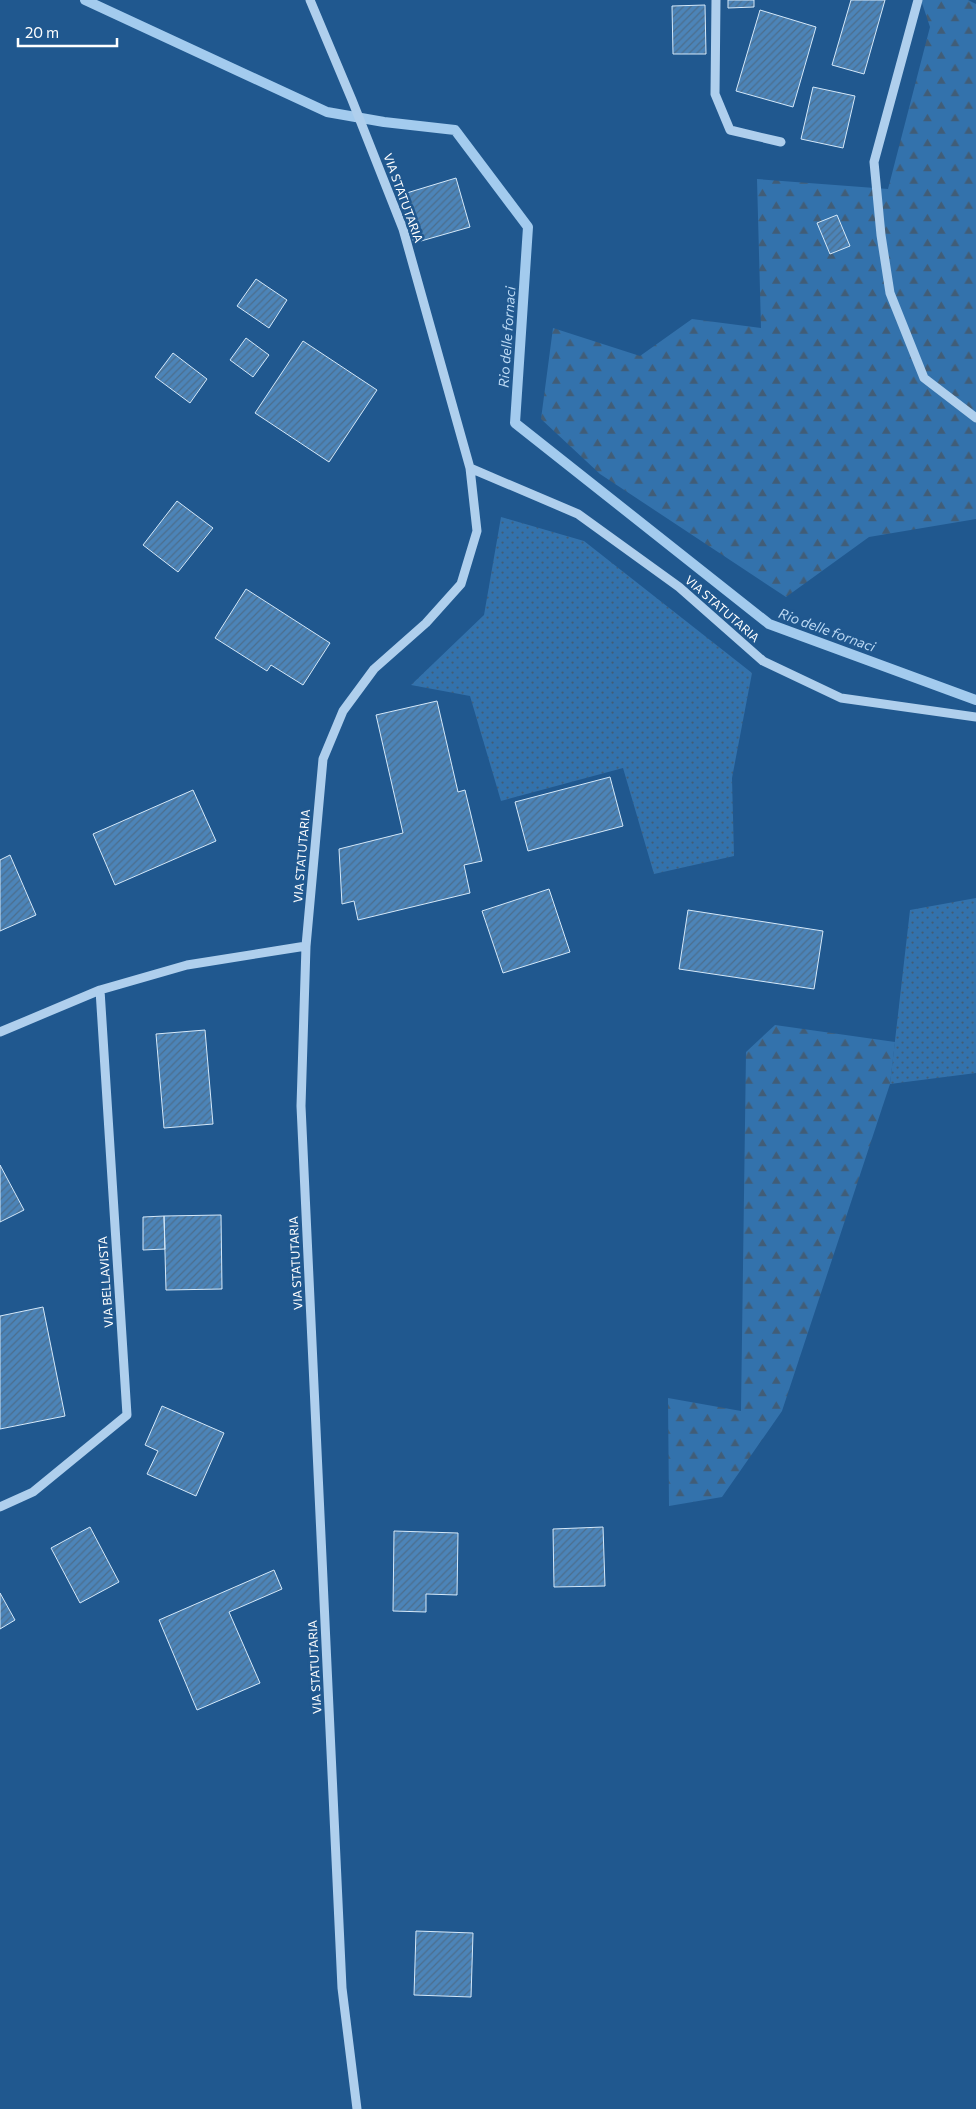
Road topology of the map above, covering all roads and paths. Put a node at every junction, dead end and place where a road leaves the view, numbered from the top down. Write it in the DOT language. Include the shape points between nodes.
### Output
graph roads {
  1 [pos="310,0"];
  2 [pos="716,0"];
  3 [pos="918,0"];
  4 [pos="781,142"];
  5 [pos="976,418"];
  6 [pos="470,468"];
  7 [pos="976,718"];
  8 [pos="306,946"];
  9 [pos="100,990"];
  10 [pos="0,1032"];
  11 [pos="0,1508"];
  12 [pos="357,2109"];
  1 -- 6 [label="street, VIA STATUTARIA" via="403,229"];
  2 -- 4 [label="street" via="716,94 730,130"];
  3 -- 5 [label="street" via="874,162 881,235 890,293 924,378"];
  6 -- 7 [label="street, VIA STATUTARIA" via="578,514 679,587 763,661 841,698"];
  6 -- 8 [label="street, VIA STATUTARIA" via="477,531 461,584 426,623 374,669 343,711 323,759"];
  8 -- 9 [label="street" via="187,965"];
  8 -- 12 [label="street, VIA STATUTARIA" via="301,1106 342,1988"];
  9 -- 10 [label="street"];
  9 -- 11 [label="street, VIA BELLAVISTA" via="126,1415 33,1492"];
}
